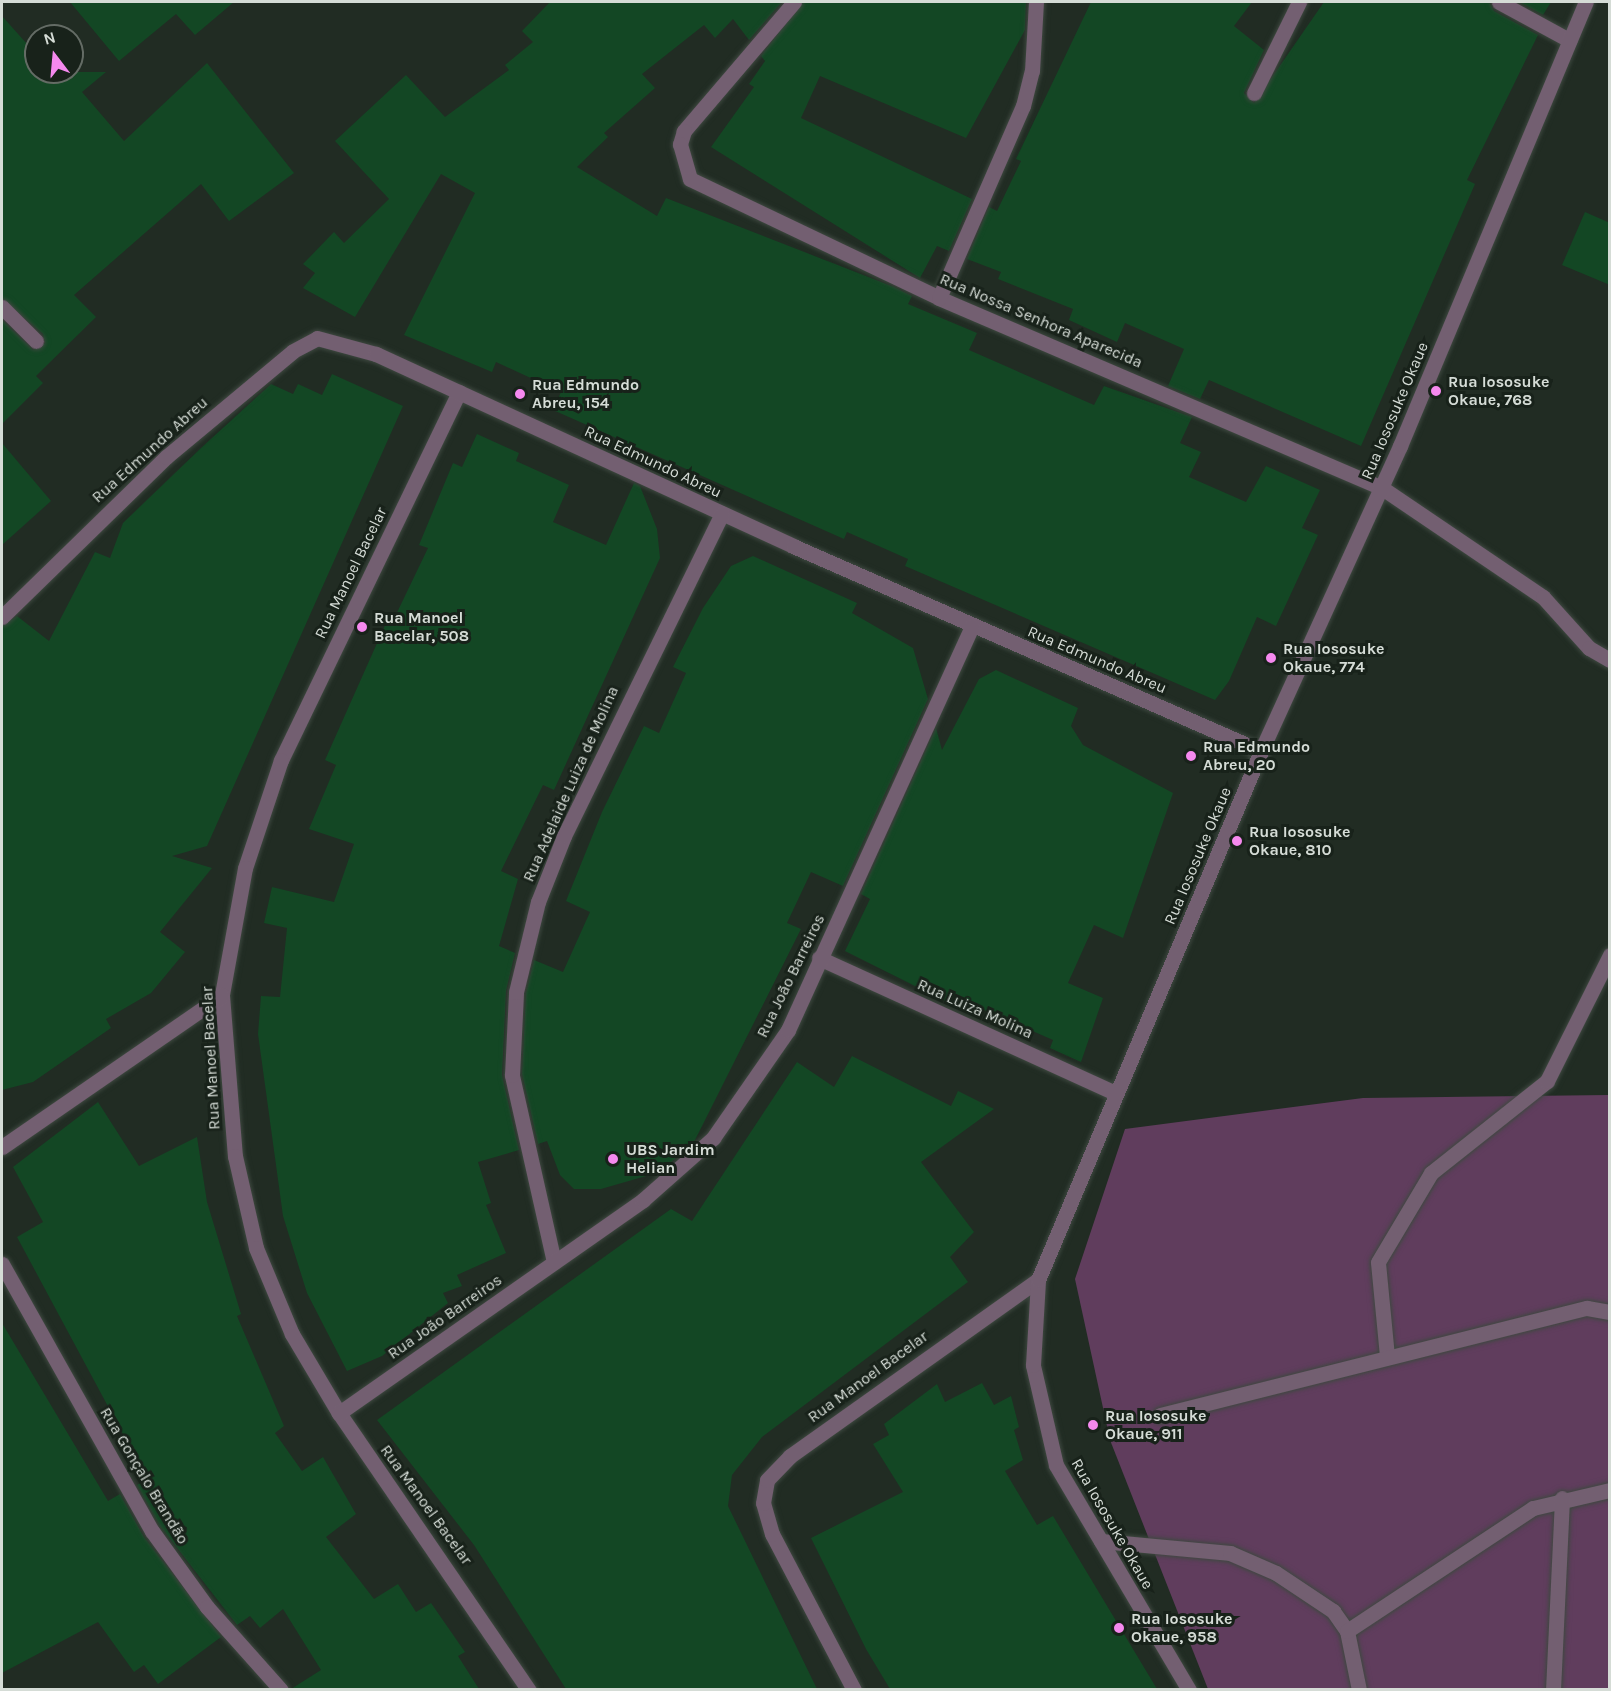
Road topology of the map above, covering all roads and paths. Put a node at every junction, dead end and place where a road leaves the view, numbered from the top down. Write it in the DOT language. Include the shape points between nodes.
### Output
graph roads {
  1 [pos="794,2"];
  2 [pos="1036,2"];
  3 [pos="1299,2"];
  4 [pos="1499,2"];
  5 [pos="1586,2"];
  6 [pos="1569,40"];
  7 [pos="1254,93"];
  8 [pos="939,298"];
  9 [pos="2,307"];
  10 [pos="36,341"];
  11 [pos="459,392"];
  12 [pos="1382,488"];
  13 [pos="722,514"];
  14 [pos="2,617"];
  15 [pos="972,626"];
  16 [pos="1610,660"];
  17 [pos="1261,751"];
  18 [pos="1610,955"];
  19 [pos="819,958"];
  20 [pos="222,994"];
  21 [pos="1115,1093"];
  22 [pos="2,1147"];
  23 [pos="554,1262"];
  24 [pos="2,1264"];
  25 [pos="1038,1280"];
  26 [pos="1610,1312"];
  27 [pos="1387,1356"];
  28 [pos="339,1413"];
  29 [pos="1160,1415"];
  30 [pos="1610,1490"];
  31 [pos="1562,1498"];
  32 [pos="1101,1541"];
  33 [pos="1347,1631"];
  34 [pos="281,1689"];
  35 [pos="529,1689"];
  36 [pos="854,1689"];
  37 [pos="1189,1689"];
  38 [pos="1359,1689"];
  39 [pos="1553,1689"];
  1 -- 8 [label="street, Rua Nossa Senhora Aparecida" via="684,131 680,144 690,179"];
  2 -- 8 [label="street" via="1032,71 1023,106"];
  3 -- 7 [label="street"];
  4 -- 6 [label="street"];
  5 -- 6 [label="street, Rua Iososuke Okaue"];
  6 -- 12 [label="street, Rua Iososuke Okaue"];
  8 -- 12 [label="street, Rua Nossa Senhora Aparecida"];
  9 -- 10 [label="street"];
  11 -- 13 [label="street, Rua Edmundo Abreu"];
  11 -- 14 [label="street, Rua Edmundo Abreu" via="376,354 317,338 294,351 166,457"];
  11 -- 20 [label="street, Rua Manoel Bacelar" via="281,760 245,868"];
  12 -- 16 [label="street, Rua Nossa Senhora Aparecida" via="1543,597 1588,648"];
  12 -- 17 [label="street, Rua Iososuke Okaue"];
  13 -- 15 [label="street, Rua Edmundo Abreu"];
  13 -- 23 [label="street, Rua Adelaide Luiza de Molina" via="564,836 538,902 516,992 512,1075"];
  15 -- 17 [label="street, Rua Edmundo Abreu"];
  15 -- 19 [label="street, Rua João Barreiros"];
  17 -- 21 [label="street, Rua Iososuke Okaue"];
  18 -- 27 [label="street" via="1547,1081 1431,1173 1378,1262"];
  19 -- 21 [label="street, Rua Luiza Molina"];
  19 -- 23 [label="street, Rua João Barreiros" via="788,1030 713,1138 643,1200"];
  20 -- 22 [label="street"];
  20 -- 28 [label="street, Rua Manoel Bacelar" via="235,1156 256,1248 292,1334"];
  21 -- 25 [label="street, Rua Iososuke Okaue"];
  23 -- 28 [label="street, Rua João Barreiros"];
  24 -- 34 [label="street, Rua Gonçalo Brandão" via="152,1531 207,1607"];
  25 -- 32 [label="street, Rua Iososuke Okaue" via="1033,1365 1043,1424 1056,1465"];
  25 -- 36 [label="street, Rua Manoel Bacelar" via="790,1456 767,1480 763,1503 772,1534"];
  26 -- 27 [label="street" via="1587,1308"];
  27 -- 29 [label="street"];
  28 -- 35 [label="street, Rua Manoel Bacelar"];
  30 -- 31 [label="street"];
  31 -- 33 [label="street" via="1495,1529"];
  31 -- 39 [label="street"];
  32 -- 33 [label="street" via="1230,1553 1311,1594"];
  32 -- 37 [label="street, Rua Iososuke Okaue"];
  33 -- 38 [label="street"];
}
